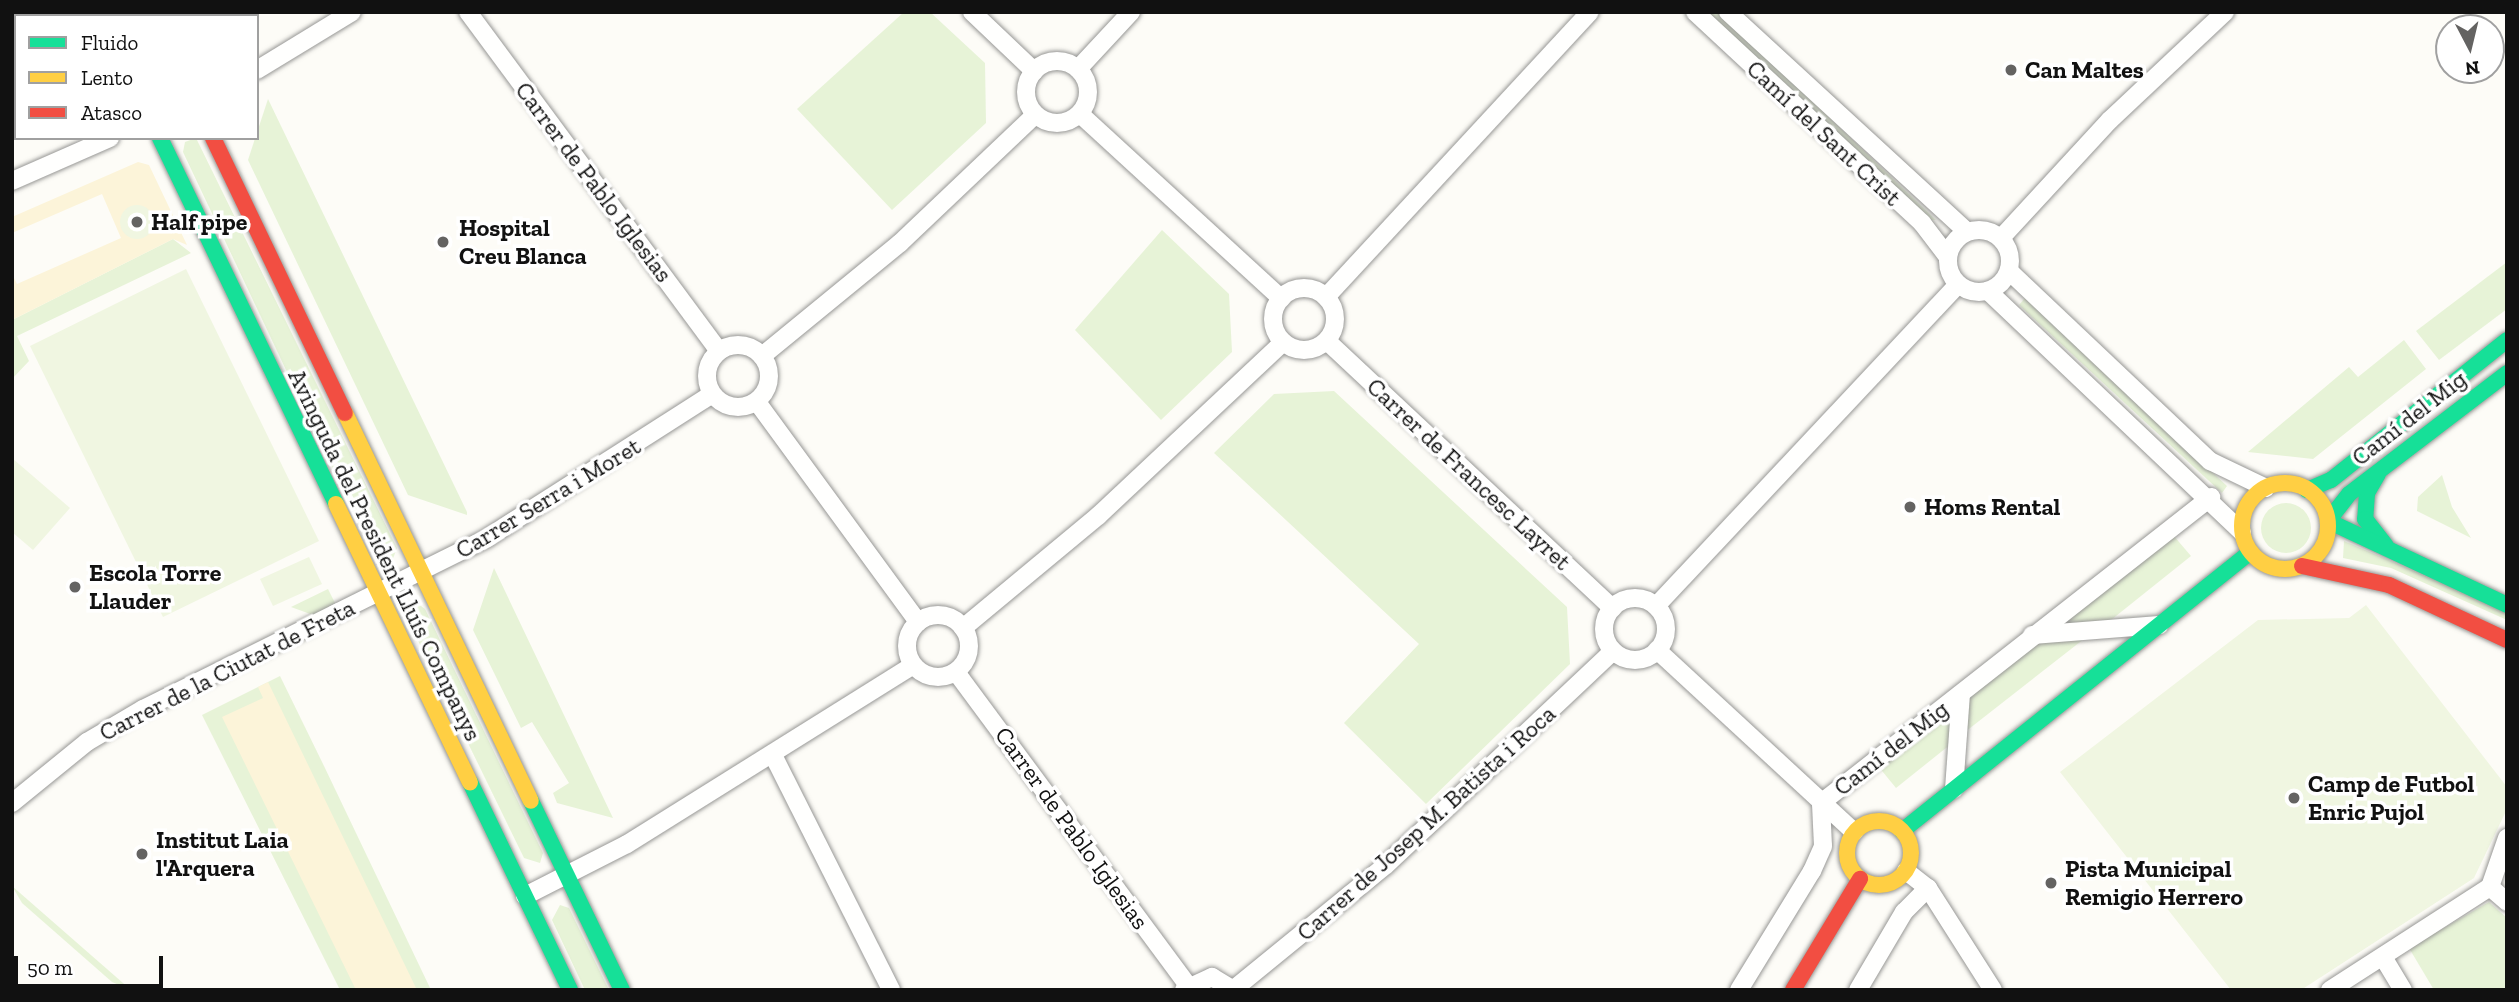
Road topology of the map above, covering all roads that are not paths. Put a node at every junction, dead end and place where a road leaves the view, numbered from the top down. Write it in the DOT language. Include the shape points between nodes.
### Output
graph roads {
  1 [pos="352,12"];
  2 [pos="468,12"];
  3 [pos="972,12"];
  4 [pos="1131,12"];
  5 [pos="1590,12"];
  6 [pos="1695,12"];
  7 [pos="1728,12"];
  8 [pos="2225,12"];
  9 [pos="259,69"];
  10 [pos="1078,69"];
  11 [pos="1034,71"];
  12 [pos="1080,114"];
  13 [pos="1035,115"];
  14 [pos="105,140"];
  15 [pos="161,140"];
  16 [pos="214,140"];
  17 [pos="12,181"];
  18 [pos="1967,232"];
  19 [pos="2001,238"];
  20 [pos="1948,257"];
  21 [pos="2009,271"];
  22 [pos="1958,284"];
  23 [pos="1988,291"];
  24 [pos="1326,297"];
  25 [pos="1281,298"];
  26 [pos="2507,340"];
  27 [pos="1327,341"];
  28 [pos="1283,342"];
  29 [pos="719,351"];
  30 [pos="762,356"];
  31 [pos="2507,373"];
  32 [pos="712,394"];
  33 [pos="757,402"];
  34 [pos="2382,468"];
  35 [pos="2266,488"];
  36 [pos="2307,489"];
  37 [pos="2211,497"];
  38 [pos="2328,521"];
  39 [pos="2242,532"];
  40 [pos="2250,552"];
  41 [pos="2393,554"];
  42 [pos="2302,566"];
  43 [pos="421,572"];
  44 [pos="378,593"];
  45 [pos="2507,605"];
  46 [pos="1656,606"];
  47 [pos="1612,608"];
  48 [pos="918,622"];
  49 [pos="2160,625"];
  50 [pos="963,628"];
  51 [pos="2032,635"];
  52 [pos="2507,640"];
  53 [pos="1657,650"];
  54 [pos="1613,651"];
  55 [pos="913,665"];
  56 [pos="956,672"];
  57 [pos="1961,694"];
  58 [pos="774,755"];
  59 [pos="1954,789"];
  60 [pos="12,803"];
  61 [pos="1821,803"];
  62 [pos="1902,831"];
  63 [pos="1854,832"];
  64 [pos="2507,838"];
  65 [pos="1906,871"];
  66 [pos="567,875"];
  67 [pos="1860,879"];
  68 [pos="2490,887"];
  69 [pos="1928,888"];
  70 [pos="525,896"];
  71 [pos="2507,902"];
  72 [pos="2383,957"];
  73 [pos="1186,987"];
  74 [pos="1234,989"];
  75 [pos="570,990"];
  76 [pos="622,990"];
  77 [pos="891,990"];
  78 [pos="1739,990"];
  79 [pos="1793,990"];
  80 [pos="1858,990"];
  81 [pos="1993,990"];
  82 [pos="2330,990"];
  83 [pos="2403,990"];
  1 -- 9 [label="street"];
  2 -- 29 [label="street, Carrer de Pablo Iglesias"];
  3 -- 11 [label="street"];
  4 -- 10 [label="street"];
  5 -- 24 [label="street"];
  6 -- 20 [label="street, Camí del Sant Crist" via="1927,228"];
  7 -- 18 [label="street, Camí del Sant Crist"];
  8 -- 19 [label="street" via="2110,120"];
  10 -- 11 [label="street" via="1055,61"];
  10 -- 12 [label="street" via="1088,86"];
  11 -- 13 [label="street" via="1026,93"];
  12 -- 13 [label="street" via="1053,123"];
  12 -- 25 [label="street"];
  13 -- 30 [label="street" via="900,243"];
  14 -- 17 [label="street"];
  15 -- 44 [label="street, Avinguda del President Lluís Companys"];
  16 -- 43 [label="street, Avinguda del President Lluís Companys"];
  18 -- 19 [label="street" via="1985,230"];
  18 -- 20 [label="street"];
  19 -- 21 [label="street" via="2010,253"];
  20 -- 22 [label="street"];
  21 -- 23 [label="street"];
  21 -- 35 [label="street" via="2210,461"];
  22 -- 23 [label="street"];
  22 -- 46 [label="street"];
  23 -- 37 [label="street"];
  24 -- 25 [label="street" via="1298,288"];
  24 -- 27 [label="street" via="1336,318"];
  25 -- 28 [label="street" via="1273,316"];
  26 -- 36 [label="street, Camí del Mig" via="2331,480"];
  27 -- 28 [label="street" via="1305,350"];
  27 -- 47 [label="street, Carrer de Francesc Layret"];
  28 -- 50 [label="street" via="1098,516"];
  29 -- 30 [label="street" via="742,345"];
  29 -- 32 [label="street" via="708,366"];
  30 -- 33 [label="street" via="769,385"];
  31 -- 34 [label="street, Camí del Mig"];
  32 -- 33 [label="street" via="728,406"];
  32 -- 43 [label="street, Carrer Serra i Moret" via="487,538"];
  33 -- 48 [label="street"];
  34 -- 38 [label="street, Camí del Mig"];
  34 -- 41 [label="street" via="2367,493 2365,519"];
  35 -- 36 [label="street" via="2292,484"];
  35 -- 39 [label="street" via="2248,505"];
  36 -- 38 [label="street"];
  37 -- 39 [label="street"];
  37 -- 51 [label="street, Camí del Mig"];
  38 -- 41 [label="street"];
  38 -- 42 [label="street" via="2322,548"];
  39 -- 40 [label="street"];
  40 -- 42 [label="street" via="2274,568"];
  40 -- 49 [label="street"];
  41 -- 45 [label="street"];
  42 -- 52 [label="street" via="2389,585"];
  43 -- 44 [label="street, Carrer Serra i Moret"];
  43 -- 66 [label="street, Avinguda del President Lluís Companys"];
  44 -- 60 [label="street, Carrer de la Ciutat de Freta" via="143,709 87,742"];
  44 -- 70 [label="street, Avinguda del President Lluís Companys"];
  46 -- 47 [label="street" via="1628,598"];
  46 -- 53 [label="street" via="1666,628"];
  47 -- 54 [label="street" via="1603,629"];
  48 -- 50 [label="street" via="942,615"];
  48 -- 55 [label="street" via="908,638"];
  49 -- 51 [label="street"];
  49 -- 59 [label="street"];
  50 -- 56 [label="street" via="970,646"];
  51 -- 57 [label="street, Camí del Mig"];
  53 -- 54 [label="street" via="1634,660"];
  53 -- 61 [label="street"];
  54 -- 74 [label="street, Carrer de Josep M. Batista i Roca" via="1386,865"];
  55 -- 56 [label="street" via="938,678"];
  55 -- 58 [label="street"];
  56 -- 73 [label="street, Carrer de Pablo Iglesias"];
  57 -- 59 [label="street, Camí del Mig"];
  57 -- 61 [label="street, Camí del Mig"];
  58 -- 66 [label="street"];
  58 -- 77 [label="street"];
  59 -- 62 [label="street"];
  61 -- 63 [label="street"];
  61 -- 78 [label="street, Camí del Mig" via="1823,846"];
  62 -- 63 [label="street" via="1878,821"];
  62 -- 65 [label="street" via="1912,854"];
  63 -- 67 [label="street" via="1847,859"];
  64 -- 68 [label="street"];
  65 -- 67 [label="street" via="1882,886"];
  65 -- 69 [label="street"];
  66 -- 70 [label="street"];
  66 -- 76 [label="street, Avinguda del President Lluís Companys"];
  67 -- 79 [label="street"];
  68 -- 71 [label="street"];
  68 -- 72 [label="street"];
  69 -- 80 [label="street" via="1904,912"];
  69 -- 81 [label="street"];
  70 -- 75 [label="street, Avinguda del President Lluís Companys"];
  72 -- 82 [label="street"];
  72 -- 83 [label="street"];
  73 -- 74 [label="street" via="1212,977"];
}
